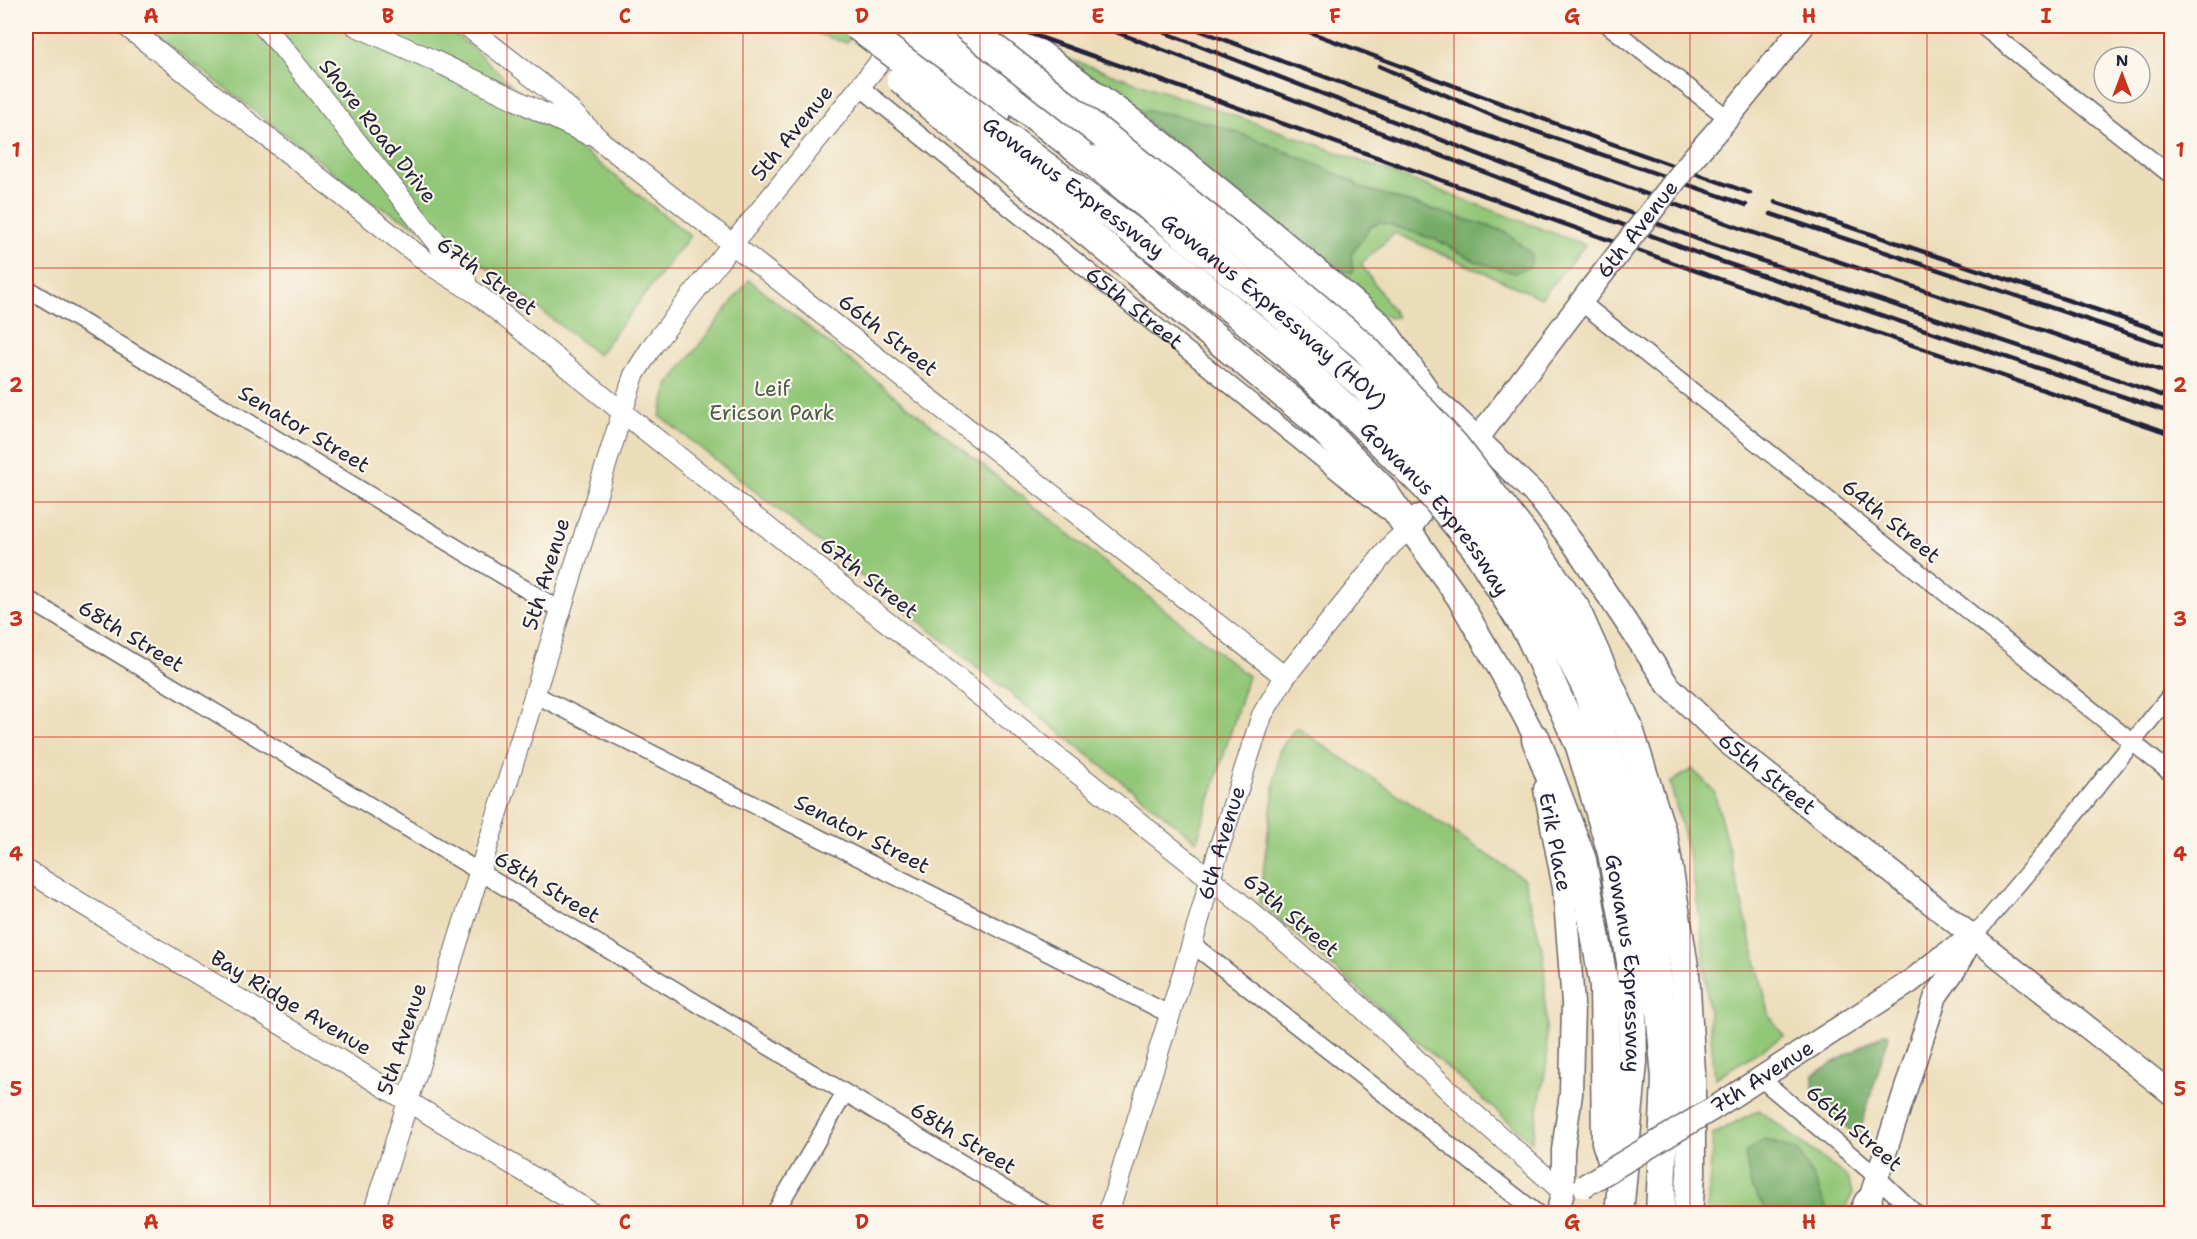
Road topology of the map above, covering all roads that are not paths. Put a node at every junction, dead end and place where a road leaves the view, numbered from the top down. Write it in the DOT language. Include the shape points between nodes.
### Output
graph roads {
  1 [pos="126,26"];
  2 [pos="263,26"];
  3 [pos="356,26"];
  4 [pos="467,26"];
  5 [pos="840,26"];
  6 [pos="858,26"];
  7 [pos="950,26"];
  8 [pos="966,26"];
  9 [pos="1001,26"];
  10 [pos="1609,26"];
  11 [pos="1803,26"];
  12 [pos="1982,26"];
  13 [pos="901,33"];
  14 [pos="861,87"];
  15 [pos="1728,118"];
  16 [pos="602,142"];
  17 [pos="1103,145"];
  18 [pos="2172,176"];
  19 [pos="1077,177"];
  20 [pos="733,243"];
  21 [pos="26,288"];
  22 [pos="477,294"];
  23 [pos="1587,294"];
  24 [pos="1424,390"];
  25 [pos="621,411"];
  26 [pos="1478,438"];
  27 [pos="1414,522"];
  28 [pos="26,598"];
  29 [pos="560,610"];
  30 [pos="1552,622"];
  31 [pos="1285,677"];
  32 [pos="2172,693"];
  33 [pos="534,694"];
  34 [pos="1536,739"];
  35 [pos="2132,742"];
  36 [pos="2172,774"];
  37 [pos="26,870"];
  38 [pos="480,872"];
  39 [pos="1211,879"];
  40 [pos="1974,936"];
  41 [pos="1192,944"];
  42 [pos="1169,1014"];
  43 [pos="1760,1078"];
  44 [pos="844,1093"];
  45 [pos="2172,1094"];
  46 [pos="408,1102"];
  47 [pos="1573,1189"];
  48 [pos="1621,1202"];
  49 [pos="1868,1202"];
  50 [pos="373,1214"];
  51 [pos="594,1214"];
  52 [pos="774,1214"];
  53 [pos="1046,1214"];
  54 [pos="1108,1214"];
  55 [pos="1538,1214"];
  56 [pos="1557,1214"];
  57 [pos="1660,1214"];
  58 [pos="1688,1214"];
  59 [pos="1916,1214"];
  1 -- 22 [label="street, 67th Street" via="432,266"];
  2 -- 22 [label="street, Shore Road Drive"];
  3 -- 16 [label="street"];
  4 -- 16 [label="street, 66th Street" via="554,94"];
  5 -- 27 [label="highway, bridge" via="931,106 1311,417"];
  6 -- 30 [label="highway, Gowanus Expressway, bridge" via="1175,263 1283,351 1426,487 1475,548"];
  7 -- 17 [label="main road"];
  8 -- 30 [label="highway, Gowanus Expressway, bridge" via="1364,347 1455,446 1528,540"];
  9 -- 24 [label="highway" via="1160,144 1380,327"];
  10 -- 15 [label="street"];
  11 -- 15 [label="main road, 6th Avenue"];
  12 -- 18 [label="street"];
  13 -- 14 [label="street, 5th Avenue"];
  13 -- 19 [label="main road"];
  13 -- 30 [label="highway, Gowanus Expressway (HOV), bridge" via="1222,264 1365,387 1434,463 1517,565"];
  14 -- 20 [label="street, 5th Avenue"];
  14 -- 27 [label="street, 65th Street"];
  15 -- 23 [label="main road, 6th Avenue, bridge"];
  16 -- 20 [label="street, 66th Street"];
  20 -- 25 [label="street, 5th Avenue" via="646,355"];
  20 -- 31 [label="street, 66th Street"];
  21 -- 29 [label="street, Senator Street"];
  22 -- 25 [label="street, 67th Street"];
  23 -- 26 [label="main road, 6th Avenue"];
  23 -- 35 [label="street, 64th Street"];
  24 -- 26 [label="main road, 65th Street"];
  25 -- 29 [label="street, 5th Avenue"];
  25 -- 39 [label="street, 67th Street"];
  26 -- 40 [label="main road, 65th Street" via="1539,498 1668,685 1728,743"];
  27 -- 31 [label="street, 6th Avenue"];
  27 -- 34 [label="main road, Erik Place"];
  28 -- 38 [label="street, 68th Street"];
  29 -- 33 [label="street, 5th Avenue"];
  30 -- 48 [label="highway, Gowanus Expressway" via="1580,746 1612,853 1629,951 1633,1062"];
  30 -- 57 [label="highway, Gowanus Expressway (HOV)" via="1586,687 1640,853 1666,1078"];
  30 -- 58 [label="highway, Gowanus Expressway" via="1628,726 1664,840 1687,1006 1691,1084"];
  31 -- 39 [label="street, 6th Avenue" via="1262,715"];
  32 -- 35 [label="street, 7th Avenue"];
  33 -- 38 [label="street, 5th Avenue"];
  33 -- 42 [label="street, Senator Street"];
  34 -- 47 [label="main road, Erik Place" via="1564,888 1573,1003 1571,1094 1563,1150"];
  34 -- 48 [label="highway" via="1582,860 1604,985 1606,1142"];
  35 -- 36 [label="street, 64th Street"];
  35 -- 40 [label="street, 7th Avenue"];
  37 -- 46 [label="street, Bay Ridge Avenue"];
  38 -- 44 [label="street, 68th Street"];
  38 -- 46 [label="street, 5th Avenue"];
  39 -- 41 [label="street, 6th Avenue"];
  39 -- 47 [label="street, 67th Street" via="1358,1004 1462,1102"];
  40 -- 43 [label="main road, 7th Avenue"];
  40 -- 45 [label="main road, 65th Street"];
  40 -- 49 [label="main road, 7th Avenue" via="1936,996"];
  41 -- 42 [label="street, 6th Avenue"];
  41 -- 55 [label="street"];
  42 -- 54 [label="street, 6th Avenue"];
  43 -- 47 [label="main road, 7th Avenue, bridge"];
  43 -- 49 [label="street, 66th Street"];
  44 -- 52 [label="street"];
  44 -- 53 [label="street, 68th Street"];
  46 -- 50 [label="street, 5th Avenue"];
  46 -- 51 [label="street, Bay Ridge Avenue"];
  47 -- 56 [label="main road"];
  49 -- 59 [label="street, 66th Street"];
}
